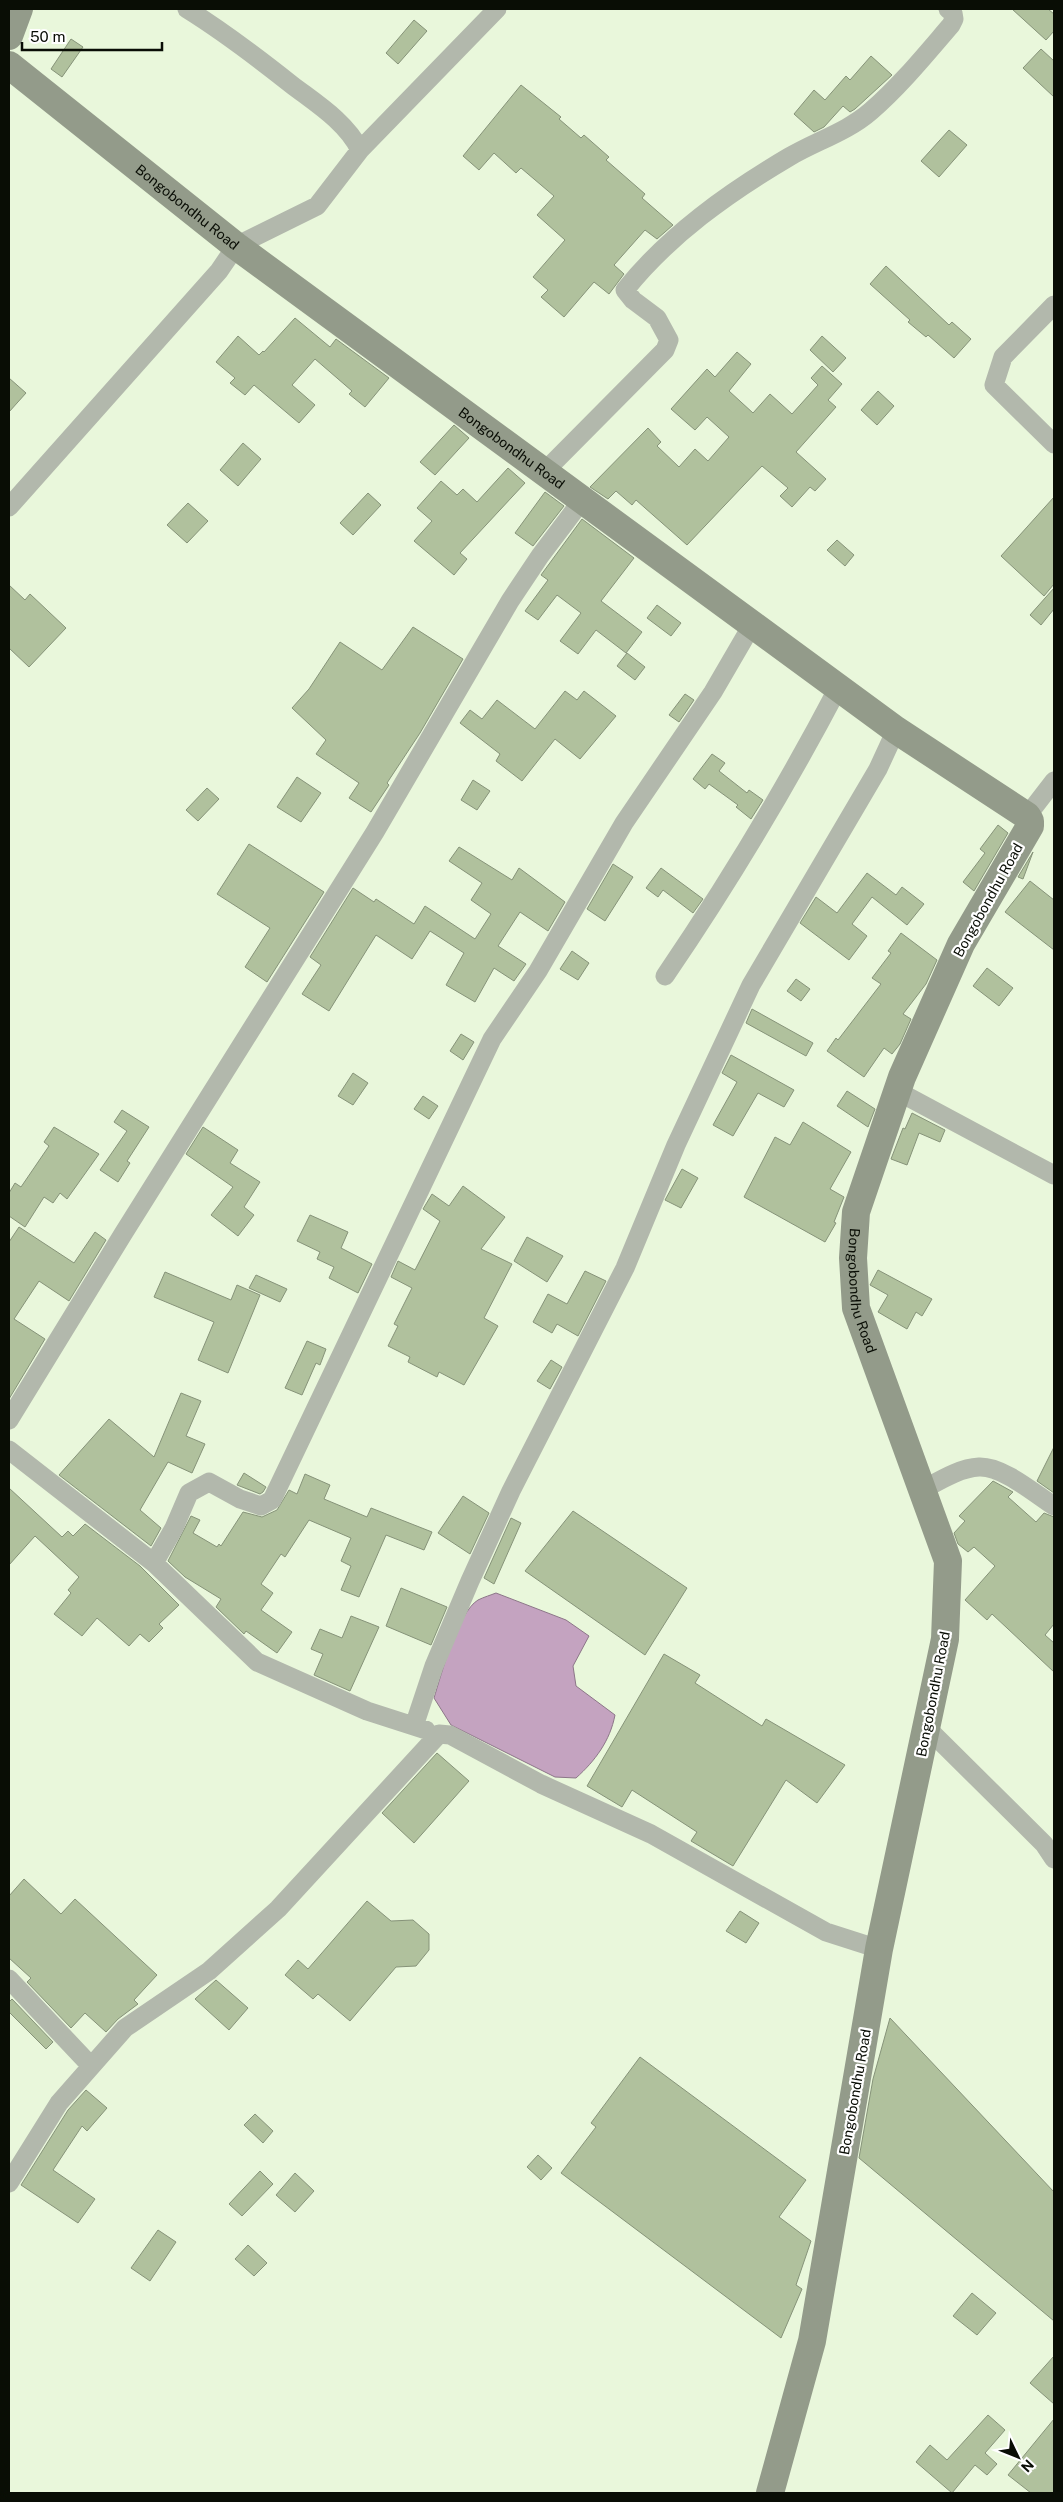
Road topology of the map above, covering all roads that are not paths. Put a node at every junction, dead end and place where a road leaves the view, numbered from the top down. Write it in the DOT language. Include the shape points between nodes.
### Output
graph roads {
  1 [pos="20,9"];
  2 [pos="187,9"];
  3 [pos="497,9"];
  4 [pos="948,9"];
  5 [pos="9,36"];
  6 [pos="9,65"];
  7 [pos="360,150"];
  8 [pos="236,246"];
  9 [pos="1054,304"];
  10 [pos="1054,444"];
  11 [pos="544,472"];
  12 [pos="583,499"];
  13 [pos="9,507"];
  14 [pos="752,625"];
  15 [pos="838,688"];
  16 [pos="896,730"];
  17 [pos="1054,781"];
  18 [pos="1027,816"];
  19 [pos="665,976"];
  20 [pos="897,1091"];
  21 [pos="1054,1175"];
  22 [pos="9,1420"];
  23 [pos="9,1450"];
  24 [pos="922,1490"];
  25 [pos="1054,1506"];
  26 [pos="154,1563"];
  27 [pos="414,1726"];
  28 [pos="927,1728"];
  29 [pos="439,1734"];
  30 [pos="1054,1859"];
  31 [pos="879,1949"];
  32 [pos="9,1979"];
  33 [pos="91,2066"];
  34 [pos="9,2183"];
  35 [pos="770,2493"];
  1 -- 5 [label="street"];
  2 -- 7 [label="street" via="231,37 328,112 354,138"];
  3 -- 7 [label="street"];
  4 -- 11 [label="street" via="953,13 951,25 871,111 840,133 790,156 696,218 637,276 625,290 657,318 669,340 665,350"];
  6 -- 8 [label="street, Bongobondhu Road"];
  7 -- 8 [label="street" via="318,206"];
  8 -- 11 [label="street, Bongobondhu Road"];
  8 -- 13 [label="street" via="219,271"];
  9 -- 10 [label="street" via="1003,357 994,385"];
  11 -- 12 [label="street, Bongobondhu Road"];
  12 -- 14 [label="street, Bongobondhu Road"];
  12 -- 22 [label="street" via="510,601 375,832"];
  14 -- 15 [label="street, Bongobondhu Road"];
  14 -- 26 [label="street" via="713,692 624,823 538,971 492,1039 272,1500 261,1506 209,1482 189,1493"];
  15 -- 16 [label="street, Bongobondhu Road"];
  15 -- 19 [label="street" via="791,778 718,898"];
  16 -- 18 [label="street, Bongobondhu Road"];
  16 -- 27 [label="street" via="878,769 751,985 676,1145 625,1268 470,1581 434,1666"];
  17 -- 18 [label="street, Bongobondhu Road"];
  18 -- 20 [label="street, Bongobondhu Road" via="1030,826 961,944"];
  20 -- 21 [label="street"];
  20 -- 24 [label="street, Bongobondhu Road" via="856,1212 853,1258 856,1308"];
  23 -- 26 [label="street"];
  24 -- 25 [label="street" via="946,1476 980,1467 1012,1476"];
  24 -- 28 [label="street, Bongobondhu Road" via="948,1561 946,1639"];
  26 -- 27 [label="street" via="257,1662 368,1711"];
  27 -- 29 [label="street"];
  28 -- 30 [label="street" via="1044,1844"];
  28 -- 31 [label="street, Bongobondhu Road"];
  29 -- 31 [label="street" via="450,1735 541,1784 651,1834 826,1932"];
  29 -- 33 [label="street" via="278,1909 209,1970 124,2028"];
  31 -- 35 [label="street, Bongobondhu Road" via="812,2341"];
  32 -- 33 [label="street"];
  33 -- 34 [label="street" via="59,2103"];
}
